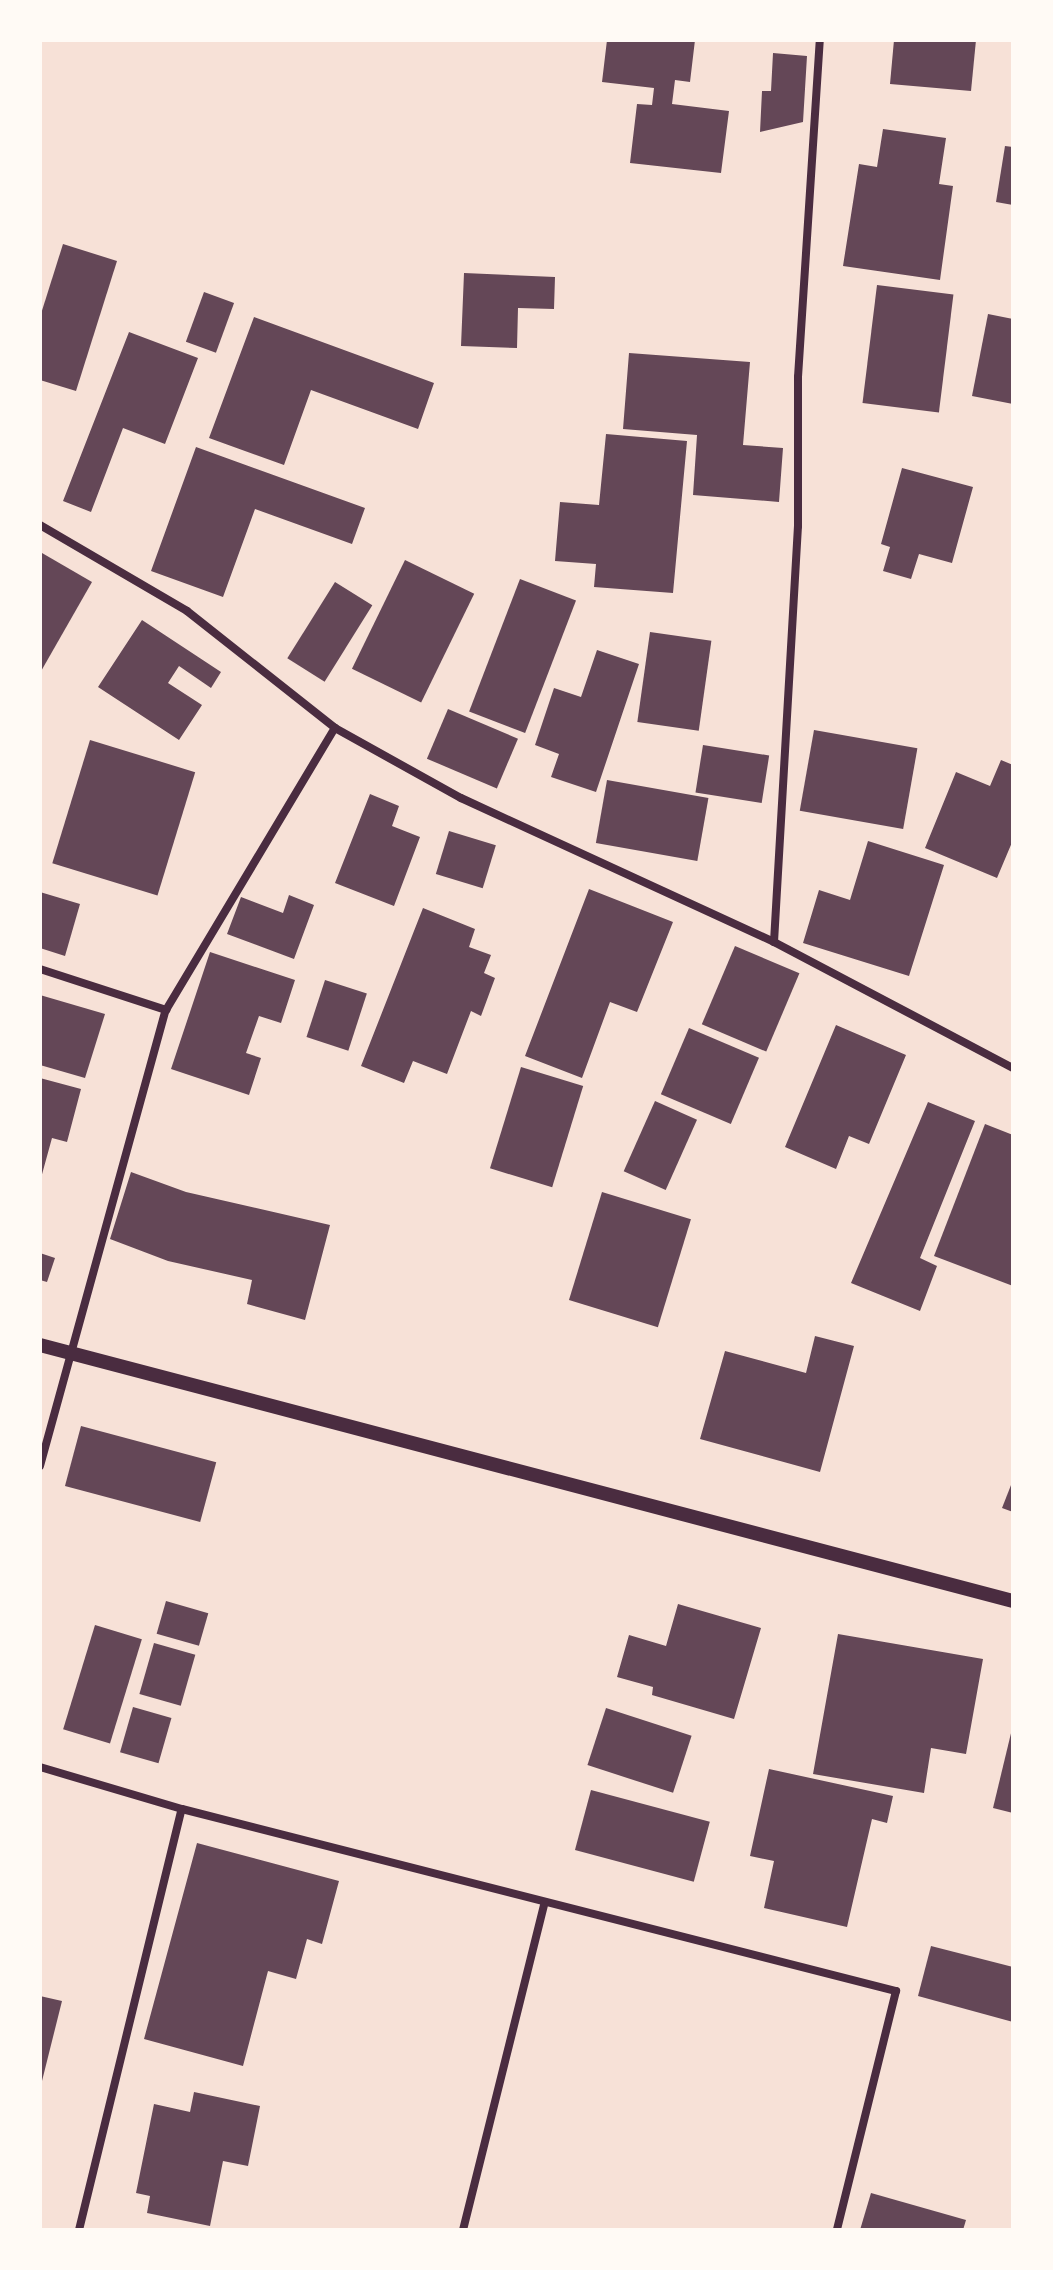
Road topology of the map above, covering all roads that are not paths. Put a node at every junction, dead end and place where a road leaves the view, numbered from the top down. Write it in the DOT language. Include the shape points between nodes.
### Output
graph roads {
  1 [pos="820,40"];
  2 [pos="40,525"];
  3 [pos="335,728"];
  4 [pos="774,942"];
  5 [pos="40,969"];
  6 [pos="166,1010"];
  7 [pos="1013,1068"];
  8 [pos="40,1345"];
  9 [pos="68,1352"];
  10 [pos="40,1466"];
  11 [pos="1013,1601"];
  12 [pos="40,1767"];
  13 [pos="182,1809"];
  14 [pos="545,1902"];
  15 [pos="79,2230"];
  16 [pos="463,2230"];
  17 [pos="837,2230"];
  1 -- 4 [label="street" via="798,377 798,526"];
  2 -- 3 [label="street" via="187,611"];
  3 -- 4 [label="street" via="461,798"];
  3 -- 6 [label="street"];
  4 -- 7 [label="street"];
  5 -- 6 [label="street"];
  6 -- 9 [label="street"];
  8 -- 9 [label="street"];
  9 -- 10 [label="street"];
  9 -- 11 [label="street"];
  12 -- 13 [label="street"];
  13 -- 14 [label="street"];
  13 -- 15 [label="street"];
  14 -- 16 [label="street"];
  14 -- 17 [label="street" via="896,1991"];
}
